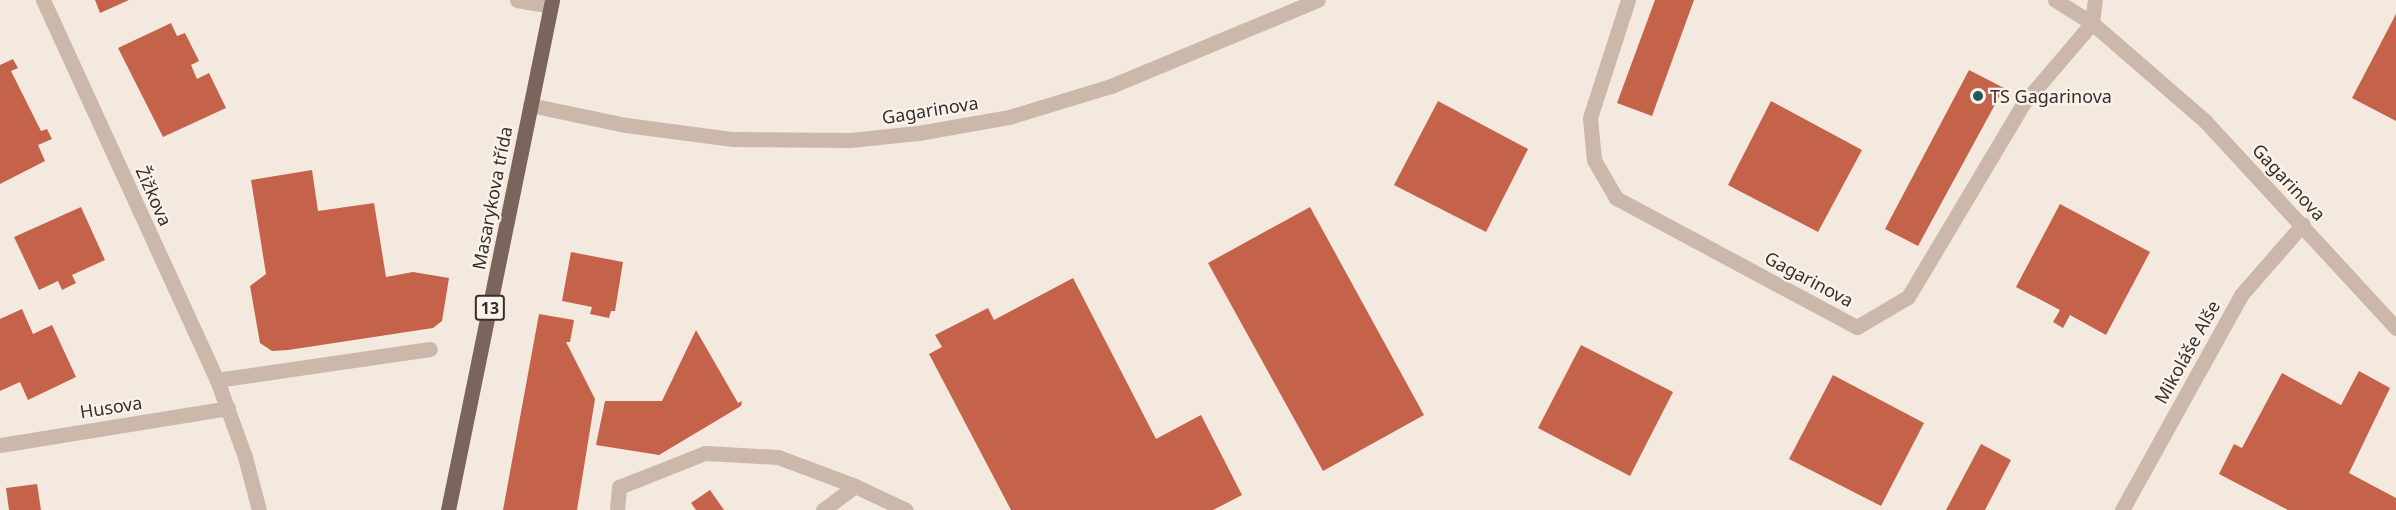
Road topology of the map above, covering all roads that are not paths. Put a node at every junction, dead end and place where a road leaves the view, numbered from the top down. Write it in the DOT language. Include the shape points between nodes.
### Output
graph roads {
  1 [pos="44,0"];
  2 [pos="517,0"];
  3 [pos="1318,0"];
  4 [pos="1628,0"];
  5 [pos="2055,0"];
  6 [pos="2094,0"];
  7 [pos="551,3"];
  8 [pos="2092,23"];
  9 [pos="530,105"];
  10 [pos="2303,224"];
  11 [pos="2396,328"];
  12 [pos="430,349"];
  13 [pos="217,380"];
  14 [pos="228,408"];
  15 [pos="0,445"];
  16 [pos="855,486"];
  17 [pos="259,510"];
  18 [pos="448,510"];
  19 [pos="617,510"];
  20 [pos="823,510"];
  21 [pos="906,510"];
  22 [pos="2122,510"];
  1 -- 13 [label="street, Žižkova"];
  2 -- 7 [label="street"];
  3 -- 9 [label="street, Gagarinova" via="1111,86 1009,117 918,133 850,140 733,139 626,125"];
  4 -- 8 [label="street, Gagarinova" via="1590,118 1594,160 1616,198 1857,327 1908,297 2023,104"];
  5 -- 8 [label="street, Gagarinova"];
  6 -- 8 [label="street"];
  7 -- 9 [label="main road, Masarykova třída / 13"];
  8 -- 10 [label="street, Gagarinova" via="2205,121"];
  9 -- 18 [label="main road, Masarykova třída / 13"];
  10 -- 11 [label="street, Gagarinova"];
  10 -- 22 [label="street, Mikoláše Alše" via="2241,295"];
  12 -- 13 [label="street"];
  13 -- 14 [label="street, Žižkova"];
  14 -- 15 [label="street, Husova"];
  14 -- 17 [label="street, Žižkova"];
  16 -- 19 [label="street" via="778,457 705,453 619,487"];
  16 -- 20 [label="street"];
  16 -- 21 [label="street"];
}
